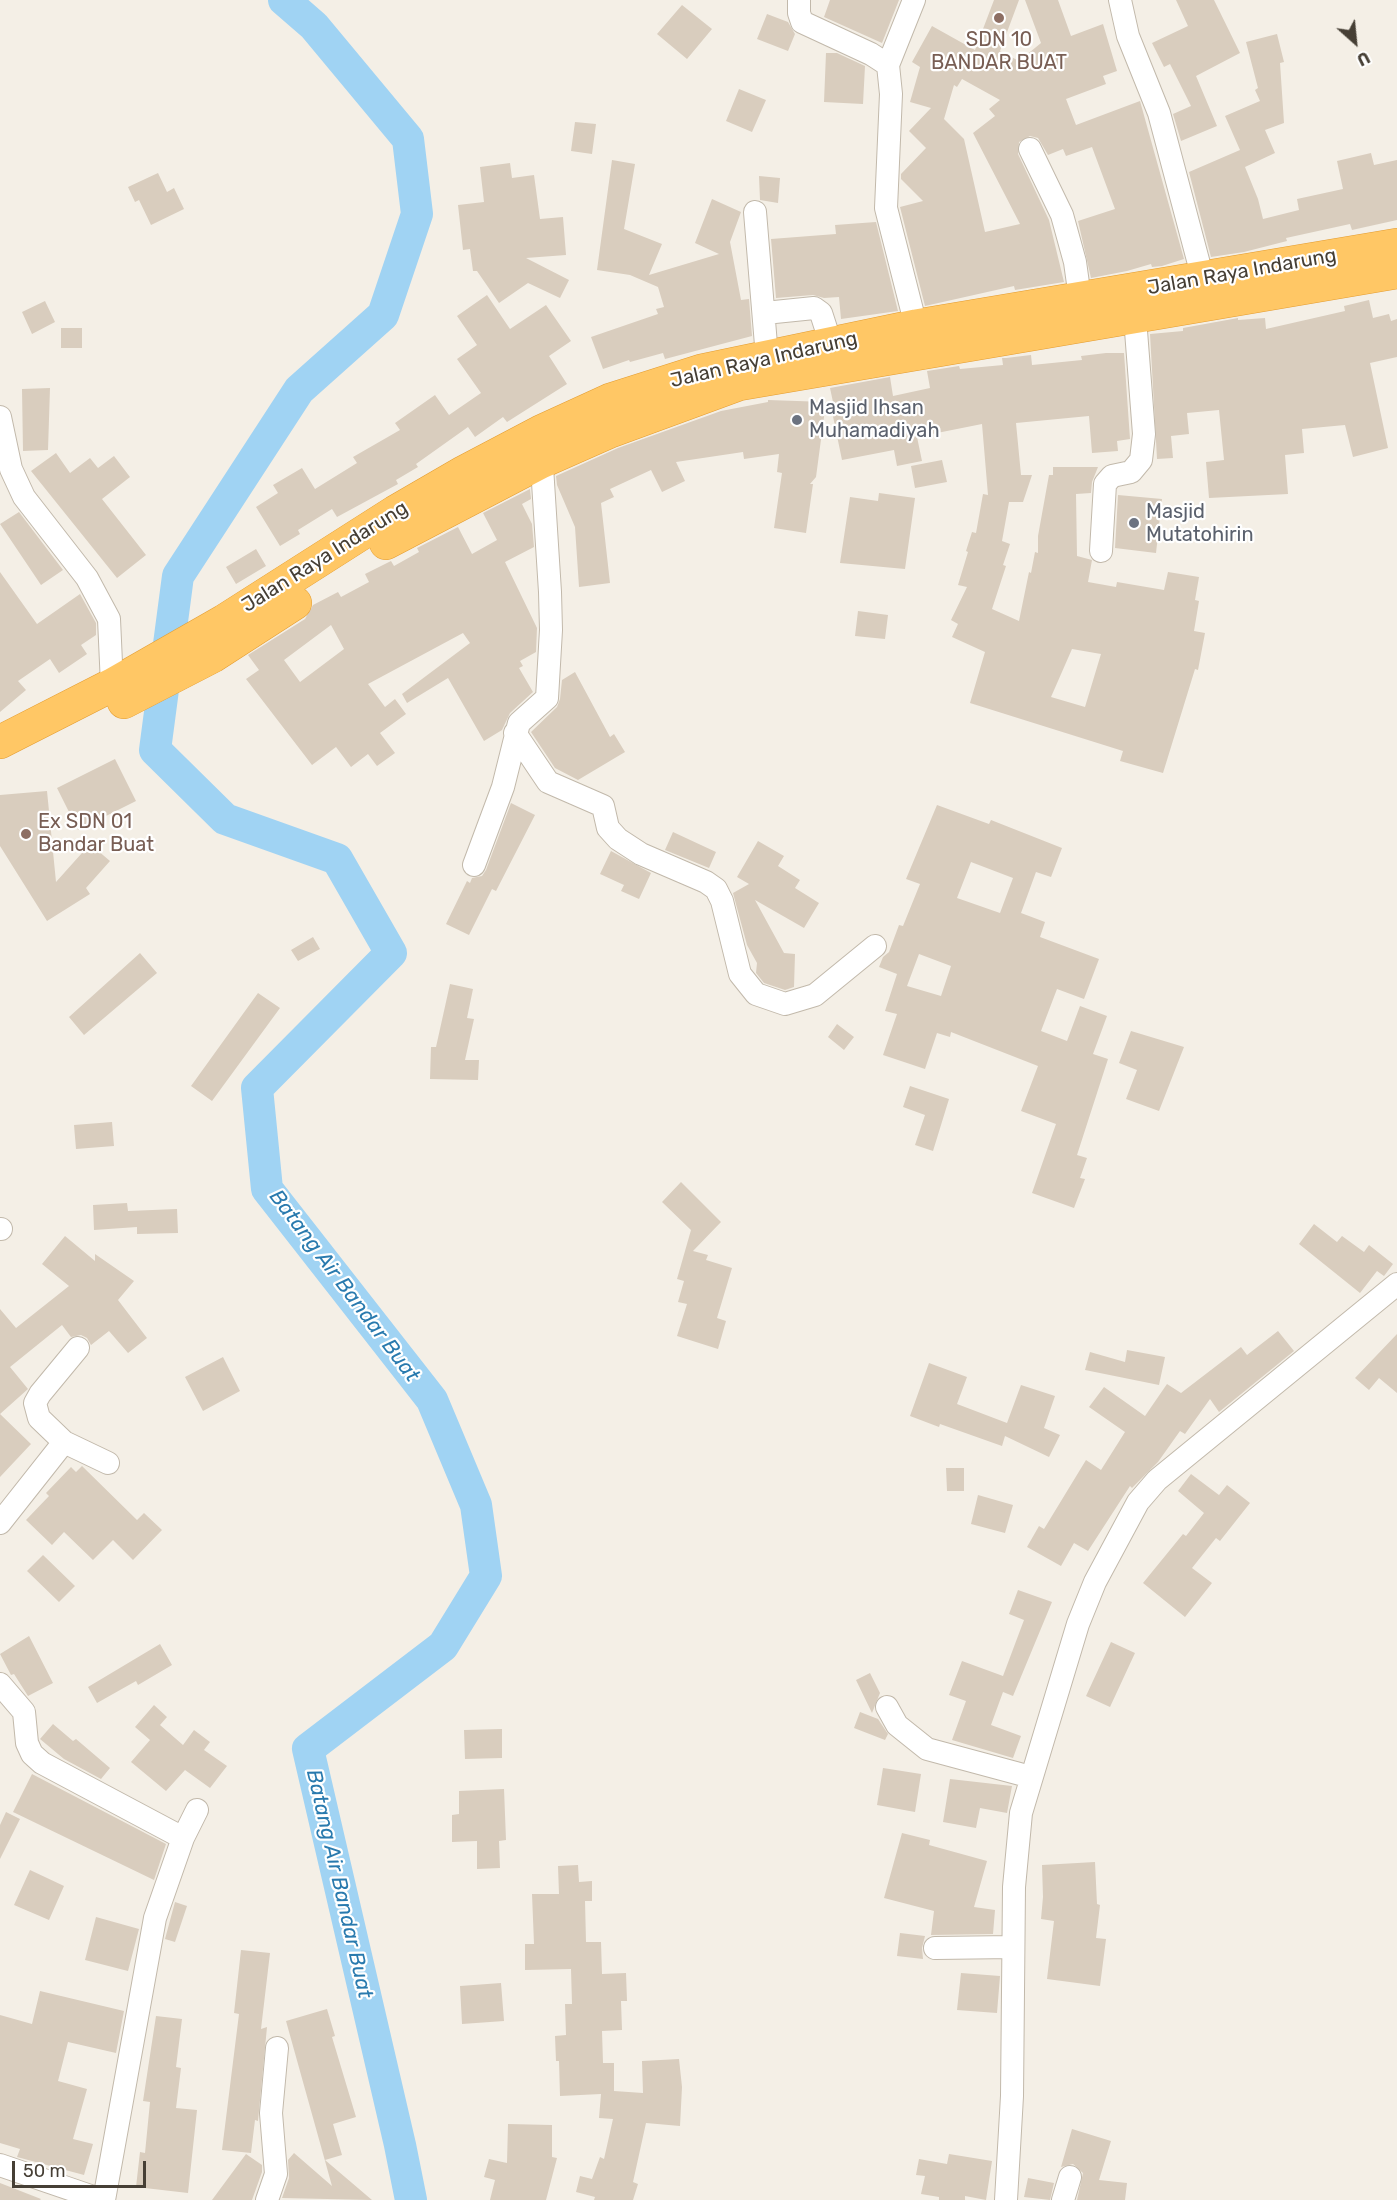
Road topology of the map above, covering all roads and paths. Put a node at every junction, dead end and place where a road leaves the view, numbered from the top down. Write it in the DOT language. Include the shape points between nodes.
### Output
graph roads {
  1 [pos="799,0"];
  2 [pos="914,0"];
  3 [pos="1120,0"];
  4 [pos="888,65"];
  5 [pos="1030,149"];
  6 [pos="755,212"];
  7 [pos="1397,245"];
  8 [pos="1397,272"];
  9 [pos="1203,279"];
  10 [pos="1080,298"];
  11 [pos="765,313"];
  12 [pos="1134,318"];
  13 [pos="916,326"];
  14 [pos="831,344"];
  15 [pos="767,357"];
  16 [pos="0,417"];
  17 [pos="541,447"];
  18 [pos="1101,551"];
  19 [pos="121,688"];
  20 [pos="515,733"];
  21 [pos="0,741"];
  22 [pos="0,766"];
  23 [pos="474,865"];
  24 [pos="875,946"];
  25 [pos="1397,1284"];
  26 [pos="78,1348"];
  27 [pos="64,1442"];
  28 [pos="108,1463"];
  29 [pos="0,1523"];
  30 [pos="0,1684"];
  31 [pos="887,1707"];
  32 [pos="1031,1777"];
  33 [pos="197,1810"];
  34 [pos="183,1838"];
  35 [pos="1013,1947"];
  36 [pos="935,1948"];
  37 [pos="277,2048"];
  38 [pos="0,2165"];
  39 [pos="1070,2177"];
  40 [pos="103,2200"];
  41 [pos="267,2200"];
  42 [pos="1006,2200"];
  43 [pos="1063,2200"];
  1 -- 4 [label="street" via="802,22"];
  2 -- 4 [label="street"];
  3 -- 9 [label="street" via="1128,36 1159,112"];
  4 -- 13 [label="street" via="891,94 886,208"];
  5 -- 10 [label="street" via="1062,215"];
  6 -- 11 [label="street"];
  7 -- 9 [label="highway, Jalan Raya Indarung"];
  8 -- 12 [label="highway, Jalan Raya Indarung"];
  9 -- 10 [label="highway, Jalan Raya Indarung"];
  10 -- 13 [label="highway, Jalan Raya Indarung"];
  11 -- 14 [label="street" via="814,308 821,313"];
  11 -- 15 [label="street"];
  12 -- 17 [label="highway, Jalan Raya Indarung" via="739,384 611,431"];
  12 -- 18 [label="street" via="1144,434 1142,460 1131,472 1112,476 1105,484"];
  13 -- 14 [label="highway, Jalan Raya Indarung"];
  14 -- 15 [label="highway, Jalan Raya Indarung"];
  15 -- 17 [label="highway, Jalan Raya Indarung" via="701,371 622,396"];
  16 -- 19 [label="street" via="11,469 24,497 87,578 109,619"];
  17 -- 19 [label="highway, Jalan Raya Indarung" via="395,512"];
  17 -- 19 [label="highway, Jalan Raya Indarung" via="213,656"];
  17 -- 20 [label="street" via="551,602 547,698 524,716"];
  19 -- 21 [label="highway, Jalan Raya Indarung"];
  19 -- 22 [label="highway, Jalan Raya Indarung"];
  20 -- 23 [label="street" via="502,787"];
  20 -- 24 [label="street" via="548,782 603,806 608,828 618,839 716,889 740,974 756,994 785,1004 815,995"];
  25 -- 32 [label="street" via="1157,1480 1138,1502 1095,1582 1078,1624"];
  26 -- 27 [label="street" via="35,1403 39,1418"];
  27 -- 28 [label="street"];
  27 -- 29 [label="street"];
  30 -- 34 [label="street" via="24,1712 27,1743 42,1763"];
  31 -- 32 [label="street" via="897,1725 927,1749"];
  32 -- 35 [label="street" via="1021,1813"];
  33 -- 34 [label="street"];
  34 -- 40 [label="street" via="146,1956"];
  35 -- 36 [label="street"];
  35 -- 42 [label="street" via="1012,2096"];
  37 -- 41 [label="street" via="271,2114 276,2174"];
  38 -- 40 [label="street"];
  39 -- 43 [label="street"];
}
